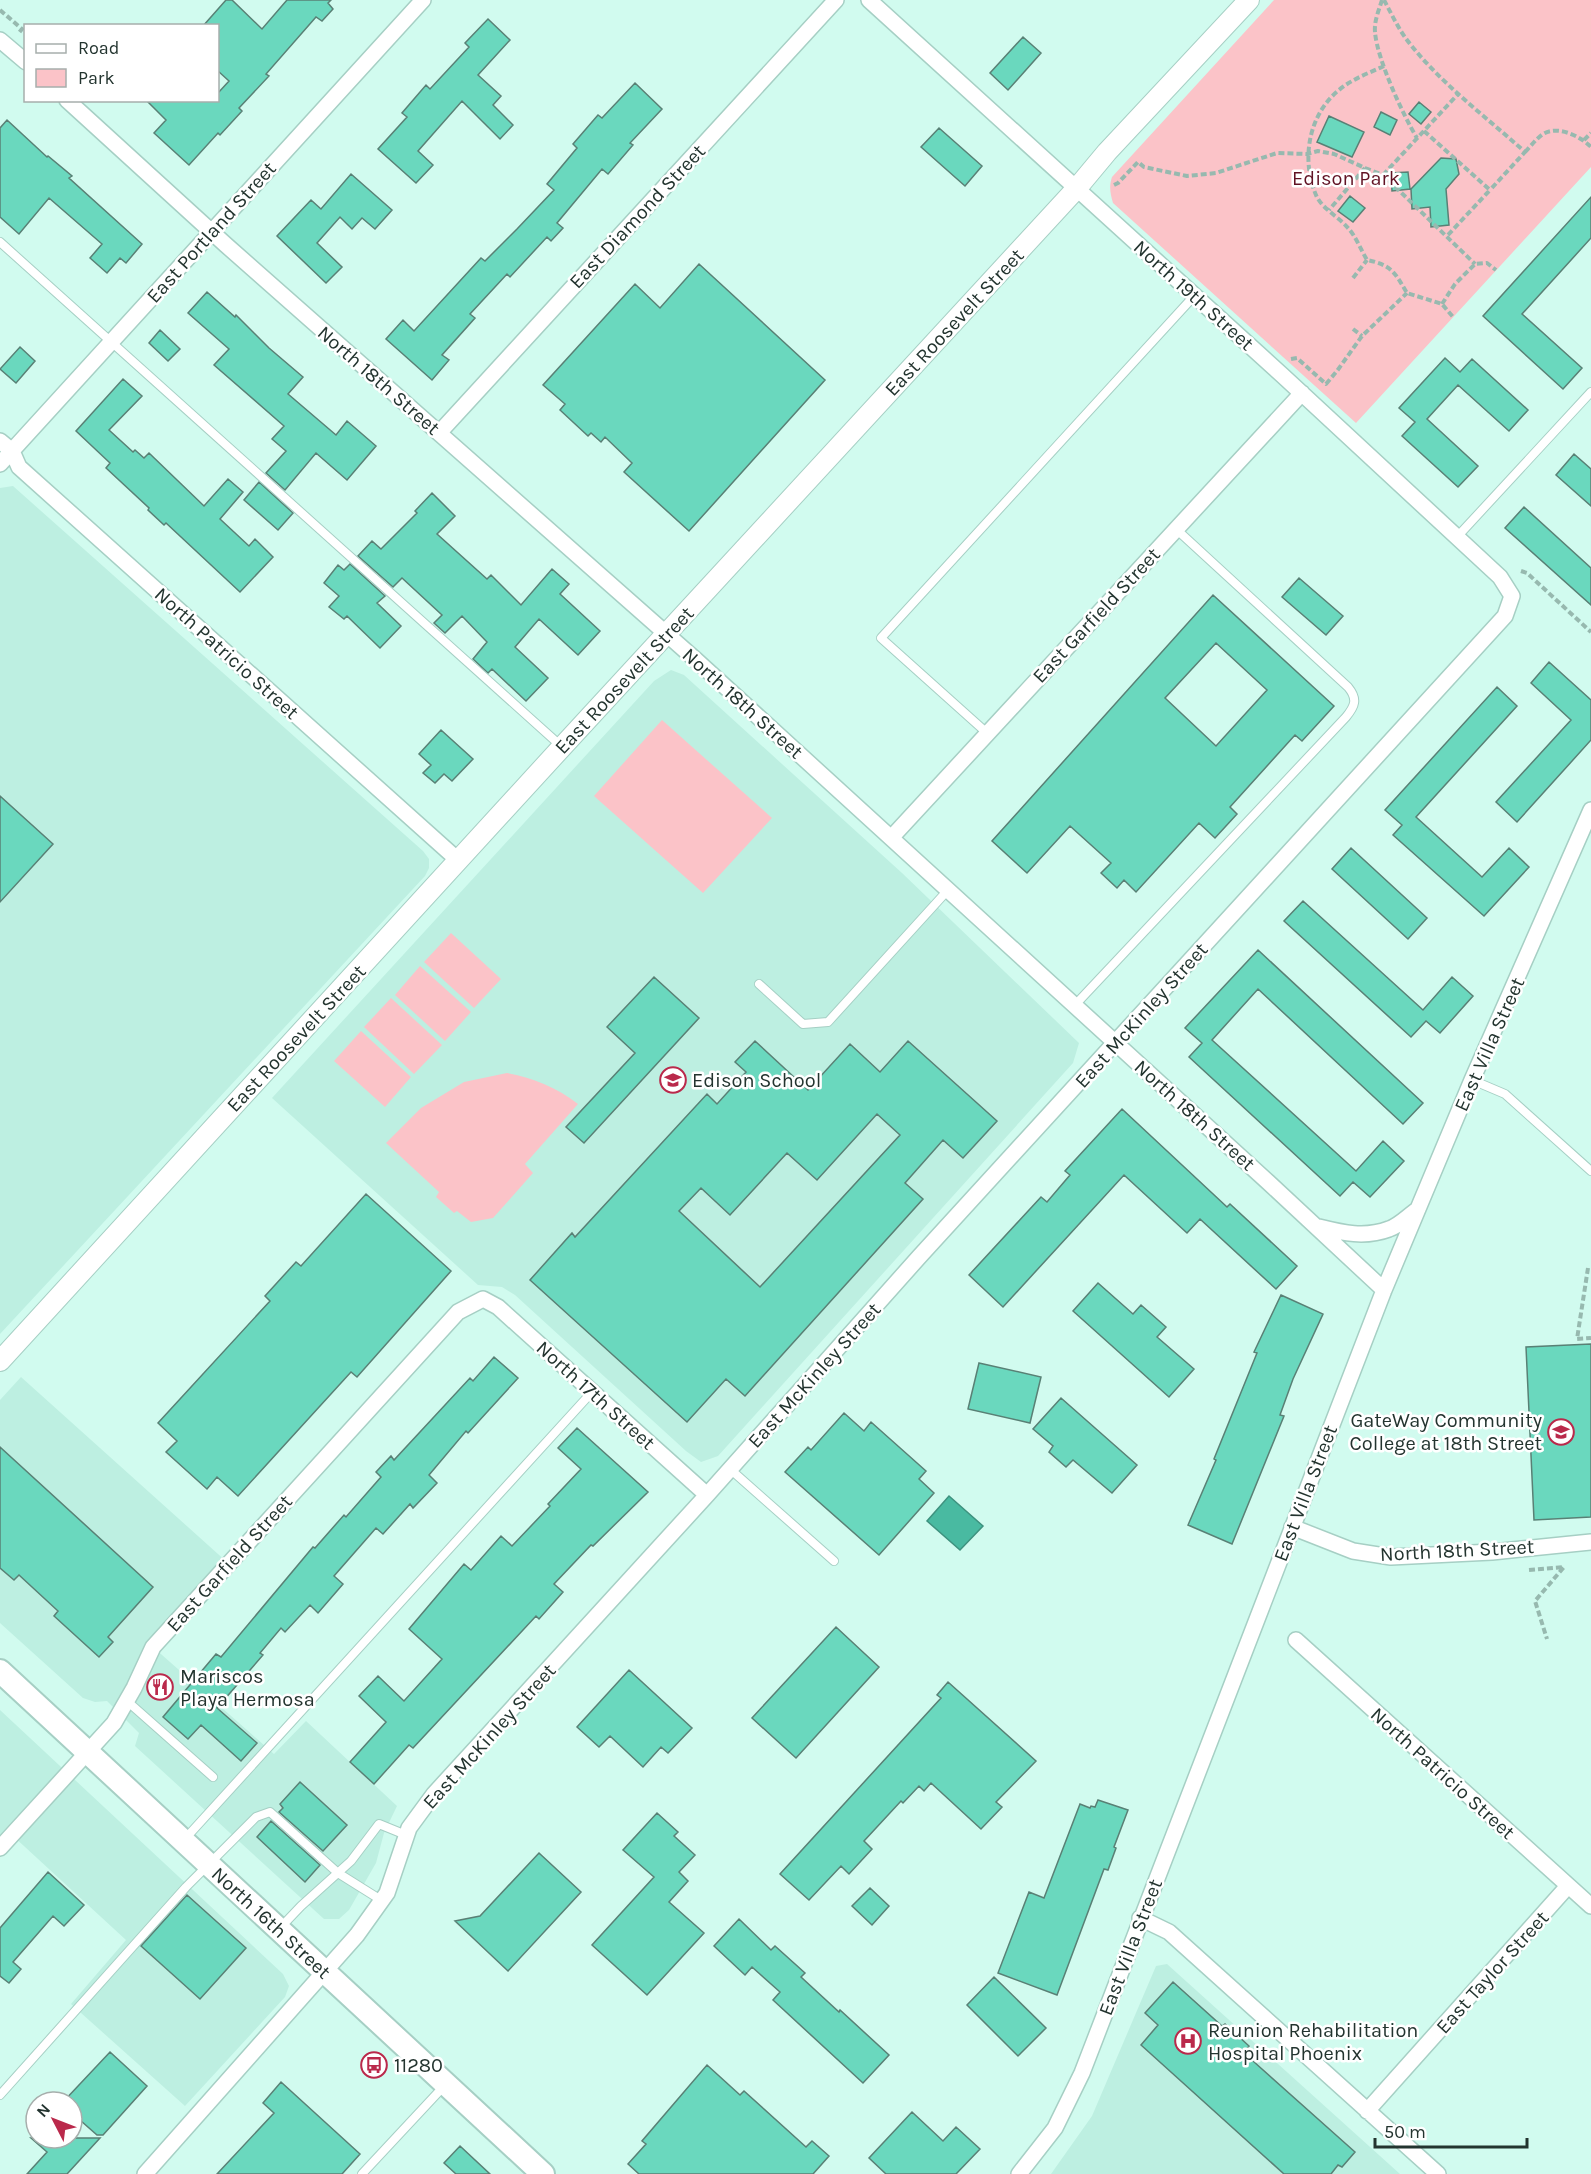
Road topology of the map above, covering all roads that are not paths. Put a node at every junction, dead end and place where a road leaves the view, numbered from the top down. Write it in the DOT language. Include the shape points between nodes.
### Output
graph roads {
  1 [pos="423,0"];
  2 [pos="836,0"];
  3 [pos="868,0"];
  4 [pos="1249,0"];
  5 [pos="0,40"];
  6 [pos="24,60"];
  7 [pos="69,102"];
  8 [pos="1077,188"];
  9 [pos="211,232"];
  10 [pos="0,242"];
  11 [pos="1195,295"];
  12 [pos="112,342"];
  13 [pos="1591,392"];
  14 [pos="1302,393"];
  15 [pos="439,433"];
  16 [pos="0,441"];
  17 [pos="12,451"];
  18 [pos="0,464"];
  19 [pos="1176,529"];
  20 [pos="1457,537"];
  21 [pos="1512,596"];
  22 [pos="667,634"];
  23 [pos="987,733"];
  24 [pos="562,747"];
  25 [pos="1591,810"];
  26 [pos="891,838"];
  27 [pos="459,861"];
  28 [pos="948,891"];
  29 [pos="759,984"];
  30 [pos="1075,1005"];
  31 [pos="1116,1042"];
  32 [pos="1472,1080"];
  33 [pos="1591,1170"];
  34 [pos="1417,1210"];
  35 [pos="1316,1226"];
  36 [pos="1384,1290"];
  37 [pos="483,1299"];
  38 [pos="0,1361"];
  39 [pos="592,1392"];
  40 [pos="730,1469"];
  41 [pos="707,1495"];
  42 [pos="1292,1527"];
  43 [pos="1591,1542"];
  44 [pos="834,1561"];
  45 [pos="1296,1640"];
  46 [pos="0,1671"];
  47 [pos="127,1701"];
  48 [pos="86,1752"];
  49 [pos="213,1778"];
  50 [pos="406,1835"];
  51 [pos="183,1841"];
  52 [pos="0,1848"];
  53 [pos="209,1864"];
  54 [pos="338,1873"];
  55 [pos="1568,1886"];
  56 [pos="381,1900"];
  57 [pos="1591,1906"];
  58 [pos="1140,1918"];
  59 [pos="279,1929"];
  60 [pos="325,1972"];
  61 [pos="447,2084"];
  62 [pos="0,2095"];
  63 [pos="1367,2111"];
  64 [pos="145,2174"];
  65 [pos="362,2174"];
  66 [pos="543,2174"];
  67 [pos="1019,2174"];
  68 [pos="1438,2174"];
  1 -- 9 [label="street, East Portland Street"];
  2 -- 15 [label="street, East Diamond Street"];
  3 -- 8 [label="street, North 19th Street"];
  4 -- 8 [label="street, East Roosevelt Street"];
  5 -- 6 [label="street"];
  7 -- 9 [label="street, North 18th Street"];
  8 -- 11 [label="street, North 19th Street"];
  8 -- 22 [label="street, East Roosevelt Street"];
  9 -- 12 [label="street, East Portland Street"];
  9 -- 15 [label="street, North 18th Street"];
  10 -- 12 [label="lane"];
  11 -- 14 [label="street, North 19th Street"];
  11 -- 23 [label="lane" via="881,638"];
  12 -- 17 [label="street, East Portland Street"];
  12 -- 24 [label="lane"];
  13 -- 20 [label="lane"];
  14 -- 19 [label="street, East Garfield Street"];
  14 -- 20 [label="street, North 19th Street"];
  15 -- 22 [label="street, North 18th Street"];
  16 -- 17 [label="street, North Patricio Street"];
  17 -- 18 [label="street, East Portland Street"];
  17 -- 27 [label="street, North Patricio Street" via="19,467"];
  19 -- 23 [label="street, East Garfield Street"];
  19 -- 30 [label="lane" via="1348,687 1355,702 1346,717"];
  20 -- 21 [label="street, North 19th Street" via="1500,577"];
  21 -- 31 [label="street, East McKinley Street" via="1505,616"];
  22 -- 24 [label="street, East Roosevelt Street"];
  22 -- 26 [label="street, North 18th Street"];
  23 -- 26 [label="street, East Garfield Street"];
  24 -- 27 [label="street, East Roosevelt Street"];
  25 -- 32 [label="street, East Villa Street"];
  26 -- 28 [label="street, North 18th Street"];
  27 -- 38 [label="street, East Roosevelt Street"];
  28 -- 29 [label="lane" via="828,1022 803,1024"];
  28 -- 30 [label="street, North 18th Street"];
  30 -- 31 [label="street, North 18th Street"];
  31 -- 35 [label="street, North 18th Street"];
  31 -- 40 [label="street, East McKinley Street"];
  32 -- 33 [label="lane" via="1505,1095"];
  32 -- 34 [label="street, East Villa Street"];
  34 -- 35 [label="street" via="1391,1229 1362,1234"];
  34 -- 36 [label="street, East Villa Street"];
  35 -- 36 [label="street, North 18th Street"];
  36 -- 42 [label="street, East Villa Street"];
  37 -- 39 [label="street, North 17th Street" via="498,1307"];
  37 -- 47 [label="street, East Garfield Street" via="458,1312 153,1647"];
  39 -- 41 [label="street, North 17th Street"];
  39 -- 51 [label="lane"];
  40 -- 41 [label="street, East McKinley Street"];
  40 -- 44 [label="lane"];
  41 -- 50 [label="street, East McKinley Street" via="434,1794"];
  42 -- 43 [label="street, North 18th Street" via="1353,1551 1391,1557"];
  42 -- 58 [label="street, East Villa Street"];
  45 -- 55 [label="street, North Patricio Street"];
  46 -- 48 [label="main road, North 16th Street"];
  47 -- 48 [label="street, East Garfield Street" via="114,1723"];
  47 -- 49 [label="lane"];
  48 -- 51 [label="main road, North 16th Street"];
  48 -- 52 [label="street, East Garfield Street"];
  50 -- 54 [label="lane" via="379,1824"];
  50 -- 56 [label="street, East McKinley Street" via="387,1893"];
  51 -- 53 [label="main road, North 16th Street"];
  53 -- 54 [label="lane" via="256,1817 270,1812"];
  53 -- 59 [label="main road, North 16th Street"];
  53 -- 62 [label="lane"];
  54 -- 56 [label="lane"];
  54 -- 59 [label="lane"];
  55 -- 57 [label="street, North Patricio Street"];
  55 -- 63 [label="street, East Taylor Street"];
  56 -- 60 [label="street, East McKinley Street"];
  58 -- 63 [label="street" via="1169,1932"];
  58 -- 67 [label="street, East Villa Street" via="1071,2099 1055,2128"];
  59 -- 60 [label="main road, North 16th Street"];
  60 -- 61 [label="main road, North 16th Street"];
  60 -- 64 [label="street, East McKinley Street"];
  61 -- 65 [label="lane"];
  61 -- 66 [label="main road, North 16th Street"];
  63 -- 68 [label="street"];
}
